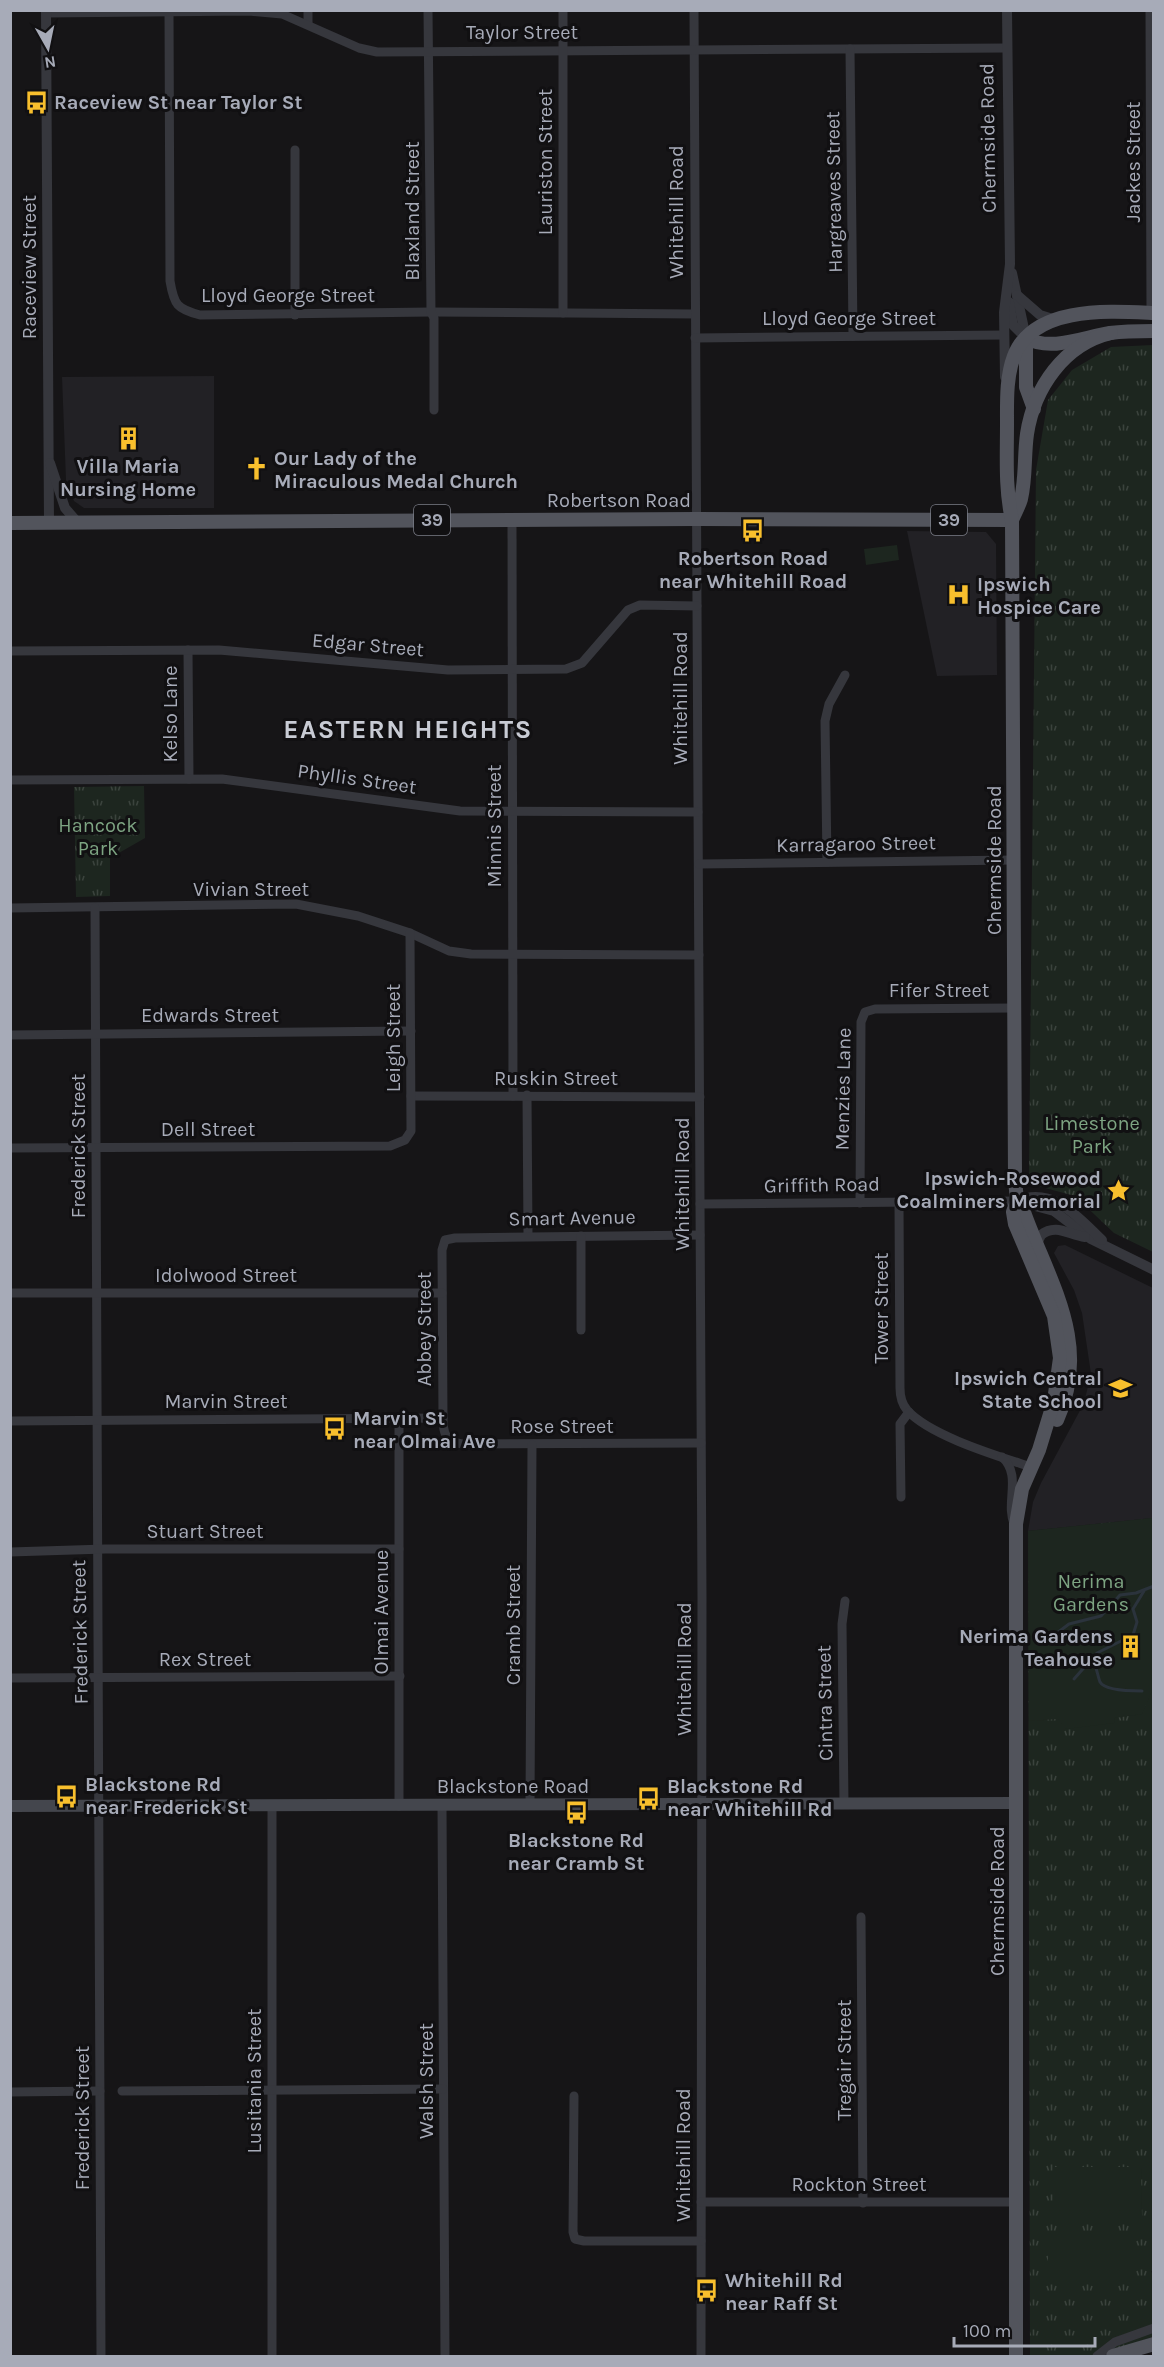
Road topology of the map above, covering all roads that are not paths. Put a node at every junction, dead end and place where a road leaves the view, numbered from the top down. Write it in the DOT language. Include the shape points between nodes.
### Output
graph roads {
  1 [pos="308,10"];
  2 [pos="428,10"];
  3 [pos="563,10"];
  4 [pos="694,10"];
  5 [pos="1007,10"];
  6 [pos="1150,10"];
  7 [pos="169,11"];
  8 [pos="46,12"];
  9 [pos="308,24"];
  10 [pos="1007,48"];
  11 [pos="694,49"];
  12 [pos="850,49"];
  13 [pos="563,50"];
  14 [pos="429,51"];
  15 [pos="295,150"];
  16 [pos="1011,290"];
  17 [pos="430,312"];
  18 [pos="562,313"];
  19 [pos="1152,313"];
  20 [pos="695,314"];
  21 [pos="295,315"];
  22 [pos="1056,320"];
  23 [pos="1152,331"];
  24 [pos="1111,333"];
  25 [pos="1004,335"];
  26 [pos="853,336"];
  27 [pos="695,338"];
  28 [pos="1026,338"];
  29 [pos="1007,407"];
  30 [pos="434,410"];
  31 [pos="1034,411"];
  32 [pos="48,457"];
  33 [pos="697,519"];
  34 [pos="512,520"];
  35 [pos="1012,520"];
  36 [pos="10,523"];
  37 [pos="49,523"];
  38 [pos="78,523"];
  39 [pos="697,606"];
  40 [pos="188,650"];
  41 [pos="10,651"];
  42 [pos="512,669"];
  43 [pos="845,675"];
  44 [pos="189,779"];
  45 [pos="10,780"];
  46 [pos="512,812"];
  47 [pos="698,812"];
  48 [pos="1014,860"];
  49 [pos="827,862"];
  50 [pos="699,864"];
  51 [pos="10,908"];
  52 [pos="95,908"];
  53 [pos="410,933"];
  54 [pos="513,954"];
  55 [pos="699,955"];
  56 [pos="1014,1008"];
  57 [pos="865,1012"];
  58 [pos="411,1031"];
  59 [pos="95,1034"];
  60 [pos="10,1035"];
  61 [pos="527,1095"];
  62 [pos="411,1096"];
  63 [pos="513,1096"];
  64 [pos="700,1097"];
  65 [pos="405,1140"];
  66 [pos="10,1148"];
  67 [pos="95,1148"];
  68 [pos="1017,1201"];
  69 [pos="860,1203"];
  70 [pos="899,1203"];
  71 [pos="700,1204"];
  72 [pos="700,1235"];
  73 [pos="528,1236"];
  74 [pos="581,1236"];
  75 [pos="1091,1239"];
  76 [pos="445,1240"];
  77 [pos="1036,1247"];
  78 [pos="1116,1252"];
  79 [pos="1154,1270"];
  80 [pos="10,1293"];
  81 [pos="96,1293"];
  82 [pos="442,1293"];
  83 [pos="581,1330"];
  84 [pos="909,1412"];
  85 [pos="399,1418"];
  86 [pos="443,1418"];
  87 [pos="97,1420"];
  88 [pos="10,1421"];
  89 [pos="701,1443"];
  90 [pos="532,1444"];
  91 [pos="1039,1450"];
  92 [pos="1001,1457"];
  93 [pos="1031,1467"];
  94 [pos="901,1497"];
  95 [pos="1016,1528"];
  96 [pos="399,1549"];
  97 [pos="97,1550"];
  98 [pos="10,1552"];
  99 [pos="845,1602"];
  100 [pos="400,1676"];
  101 [pos="10,1678"];
  102 [pos="99,1678"];
  103 [pos="1015,1803"];
  104 [pos="701,1804"];
  105 [pos="844,1804"];
  106 [pos="442,1805"];
  107 [pos="530,1805"];
  108 [pos="10,1806"];
  109 [pos="99,1806"];
  110 [pos="272,1806"];
  111 [pos="399,1806"];
  112 [pos="861,1917"];
  113 [pos="272,2090"];
  114 [pos="443,2090"];
  115 [pos="100,2091"];
  116 [pos="122,2091"];
  117 [pos="10,2092"];
  118 [pos="574,2096"];
  119 [pos="701,2202"];
  120 [pos="1017,2202"];
  121 [pos="863,2203"];
  122 [pos="701,2241"];
  123 [pos="1154,2328"];
  124 [pos="1154,2344"];
  125 [pos="101,2356"];
  126 [pos="272,2356"];
  127 [pos="445,2356"];
  128 [pos="701,2356"];
  129 [pos="1016,2356"];
  130 [pos="1097,2356"];
  131 [pos="1113,2356"];
  1 -- 9 [label="street"];
  2 -- 14 [label="street, Blaxland Street"];
  3 -- 13 [label="street, Lauriston Street"];
  4 -- 11 [label="street, Whitehill Road"];
  5 -- 10 [label="street, Chermside Road"];
  6 -- 19 [label="street, Jackes Street"];
  7 -- 8 [label="street, Taylor Street"];
  7 -- 9 [label="street, Taylor Street" via="282,14"];
  7 -- 21 [label="street, Lloyd George Street" via="173,300 182,311 200,315"];
  8 -- 32 [label="street, Raceview Street"];
  9 -- 14 [label="street, Taylor Street" via="359,48 377,52"];
  10 -- 12 [label="street, Taylor Street"];
  10 -- 16 [label="street, Chermside Road"];
  11 -- 12 [label="street, Taylor Street"];
  11 -- 13 [label="street, Taylor Street"];
  11 -- 20 [label="street, Whitehill Road"];
  12 -- 26 [label="street, Hargreaves Street"];
  13 -- 14 [label="street, Taylor Street"];
  13 -- 18 [label="street, Lauriston Street"];
  14 -- 17 [label="street, Blaxland Street"];
  15 -- 21 [label="street"];
  16 -- 22 [label="street" via="1040,315"];
  16 -- 25 [label="street, Chermside Road"];
  16 -- 28 [label="street, Chermside Road"];
  17 -- 18 [label="street, Lloyd George Street"];
  17 -- 21 [label="street, Lloyd George Street"];
  17 -- 30 [label="street, Blaxland Street" via="434,318"];
  18 -- 20 [label="street, Lloyd George Street"];
  19 -- 22 [label="main road" via="1084,313"];
  19 -- 23 [label="main road"];
  20 -- 27 [label="street, Whitehill Road"];
  22 -- 28 [label="main road"];
  23 -- 24 [label="main road"];
  24 -- 28 [label="main road" via="1058,344 1036,343"];
  24 -- 31 [label="main road" via="1081,345 1060,363 1044,385"];
  25 -- 26 [label="street, Lloyd George Street"];
  25 -- 29 [label="street, Chermside Road"];
  26 -- 27 [label="street, Lloyd George Street"];
  27 -- 33 [label="street, Whitehill Road"];
  28 -- 29 [label="main road" via="1011,366"];
  28 -- 31 [label="main road, Chermside Road" via="1026,387"];
  29 -- 35 [label="main road, Chermside Road" via="1007,497"];
  31 -- 35 [label="main road, Chermside Road" via="1027,434 1021,500"];
  32 -- 37 [label="street, Raceview Street"];
  32 -- 38 [label="street" via="65,508"];
  33 -- 34 [label="main road, Robertson Road / 39"];
  33 -- 35 [label="main road, Robertson Road / 39"];
  33 -- 39 [label="street, Whitehill Road"];
  34 -- 38 [label="main road, Robertson Road / 39"];
  34 -- 42 [label="street, Minnis Street"];
  35 -- 48 [label="main road, Chermside Road"];
  36 -- 37 [label="main road, Robertson Road / 39"];
  37 -- 38 [label="main road, Robertson Road / 39"];
  39 -- 42 [label="street, Edgar Street" via="640,605 628,610 582,663 566,669"];
  39 -- 47 [label="street, Whitehill Road"];
  40 -- 41 [label="street, Edgar Street"];
  40 -- 42 [label="street, Edgar Street" via="448,670"];
  40 -- 44 [label="street, Kelso Lane"];
  42 -- 46 [label="street, Minnis Street"];
  43 -- 49 [label="street" via="829,704 825,721"];
  44 -- 45 [label="street, Phyllis Street"];
  44 -- 46 [label="street, Phyllis Street" via="222,779 460,811"];
  46 -- 47 [label="street, Phyllis Street"];
  46 -- 54 [label="street, Minnis Street"];
  47 -- 50 [label="street, Whitehill Road"];
  48 -- 49 [label="street, Karragaroo Street"];
  48 -- 56 [label="main road, Chermside Road"];
  49 -- 50 [label="street, Karragaroo Street"];
  50 -- 55 [label="street, Whitehill Road"];
  51 -- 52 [label="street, Vivian Street"];
  52 -- 53 [label="street, Vivian Street" via="296,904 358,916"];
  52 -- 59 [label="street, Frederick Street"];
  53 -- 54 [label="street, Vivian Street" via="449,951"];
  53 -- 58 [label="street, Leigh Street"];
  54 -- 55 [label="street, Vivian Street"];
  54 -- 63 [label="street, Minnis Street"];
  55 -- 64 [label="street, Whitehill Road"];
  56 -- 57 [label="street, Fifer Street"];
  56 -- 68 [label="main road, Chermside Road"];
  57 -- 69 [label="street, Menzies Lane" via="861,1022"];
  58 -- 59 [label="street, Edwards Street"];
  58 -- 62 [label="street, Leigh Street"];
  59 -- 60 [label="street, Edwards Street"];
  59 -- 67 [label="street, Frederick Street"];
  61 -- 63 [label="street, Ruskin Street"];
  61 -- 64 [label="street, Ruskin Street"];
  61 -- 73 [label="street"];
  62 -- 63 [label="street, Ruskin Street"];
  62 -- 65 [label="street, Leigh Street" via="411,1131"];
  64 -- 71 [label="street, Whitehill Road"];
  65 -- 67 [label="street, Dell Street" via="390,1146"];
  66 -- 67 [label="street, Dell Street"];
  67 -- 81 [label="street, Frederick Street"];
  68 -- 70 [label="street, Griffith Road"];
  68 -- 75 [label="street, Griffith Road" via="1054,1211"];
  68 -- 77 [label="main road, Chermside Road"];
  68 -- 78 [label="street, Griffith Road" via="1036,1197 1061,1203"];
  68 -- 91 [label="main road, Chermside Road" via="1013,1212 1015,1224 1054,1316 1060,1350 1057,1393"];
  69 -- 70 [label="street, Griffith Road"];
  69 -- 71 [label="street, Griffith Road"];
  70 -- 84 [label="street, Tower Street" via="900,1388"];
  71 -- 72 [label="street, Whitehill Road"];
  72 -- 74 [label="street, Smart Avenue"];
  72 -- 89 [label="street, Whitehill Road"];
  73 -- 74 [label="street, Smart Avenue"];
  73 -- 76 [label="street, Smart Avenue"];
  74 -- 83 [label="street"];
  75 -- 77 [label="street" via="1052,1229 1040,1236"];
  75 -- 78 [label="street, Griffith Road"];
  76 -- 82 [label="street, Abbey Street"];
  77 -- 91 [label="main road, Chermside Road" via="1063,1309 1071,1351 1063,1406"];
  78 -- 79 [label="street, Griffith Road"];
  80 -- 81 [label="street, Idolwood Street"];
  81 -- 82 [label="street, Idolwood Street"];
  81 -- 87 [label="street, Frederick Street"];
  82 -- 86 [label="street, Abbey Street"];
  84 -- 92 [label="street" via="950,1437"];
  84 -- 94 [label="street" via="900,1424"];
  85 -- 86 [label="street, Marvin Street"];
  85 -- 87 [label="street, Marvin Street"];
  85 -- 96 [label="street, Olmai Avenue"];
  86 -- 90 [label="street, Rose Street" via="443,1432 455,1443"];
  87 -- 88 [label="street, Marvin Street"];
  87 -- 97 [label="street, Frederick Street"];
  89 -- 90 [label="street, Rose Street"];
  89 -- 104 [label="street, Whitehill Road"];
  90 -- 107 [label="street, Cramb Street"];
  91 -- 93 [label="main road, Chermside Road"];
  92 -- 93 [label="street"];
  92 -- 95 [label="street" via="1012,1473 1010,1510"];
  93 -- 95 [label="main road, Chermside Road" via="1019,1497"];
  95 -- 103 [label="main road, Chermside Road"];
  96 -- 97 [label="street, Stuart Street"];
  96 -- 100 [label="street, Olmai Avenue"];
  97 -- 98 [label="street, Stuart Street"];
  97 -- 102 [label="street, Frederick Street"];
  99 -- 105 [label="street, Cintra Street"];
  100 -- 102 [label="street, Rex Street"];
  100 -- 111 [label="street, Olmai Avenue"];
  101 -- 102 [label="street, Rex Street"];
  102 -- 109 [label="street, Frederick Street"];
  103 -- 105 [label="main road, Blackstone Road"];
  103 -- 120 [label="main road, Chermside Road"];
  104 -- 105 [label="main road, Blackstone Road"];
  104 -- 107 [label="main road, Blackstone Road"];
  104 -- 119 [label="street, Whitehill Road"];
  106 -- 107 [label="main road, Blackstone Road"];
  106 -- 111 [label="main road, Blackstone Road"];
  106 -- 114 [label="street, Walsh Street"];
  108 -- 109 [label="main road, Blackstone Road"];
  109 -- 110 [label="main road, Blackstone Road"];
  109 -- 115 [label="street, Frederick Street"];
  110 -- 111 [label="main road, Blackstone Road"];
  110 -- 113 [label="street, Lusitania Street"];
  112 -- 121 [label="street, Tregair Street"];
  113 -- 114 [label="street"];
  113 -- 116 [label="street"];
  113 -- 126 [label="street, Lusitania Street"];
  114 -- 127 [label="street, Walsh Street"];
  115 -- 117 [label="street"];
  115 -- 125 [label="street, Frederick Street"];
  118 -- 122 [label="street" via="575,2239"];
  119 -- 121 [label="street, Rockton Street"];
  119 -- 122 [label="street, Whitehill Road"];
  120 -- 121 [label="street, Rockton Street"];
  120 -- 129 [label="main road, Chermside Road"];
  122 -- 128 [label="street, Whitehill Road"];
  123 -- 130 [label="street" via="1119,2341"];
  124 -- 131 [label="main road"];
}
